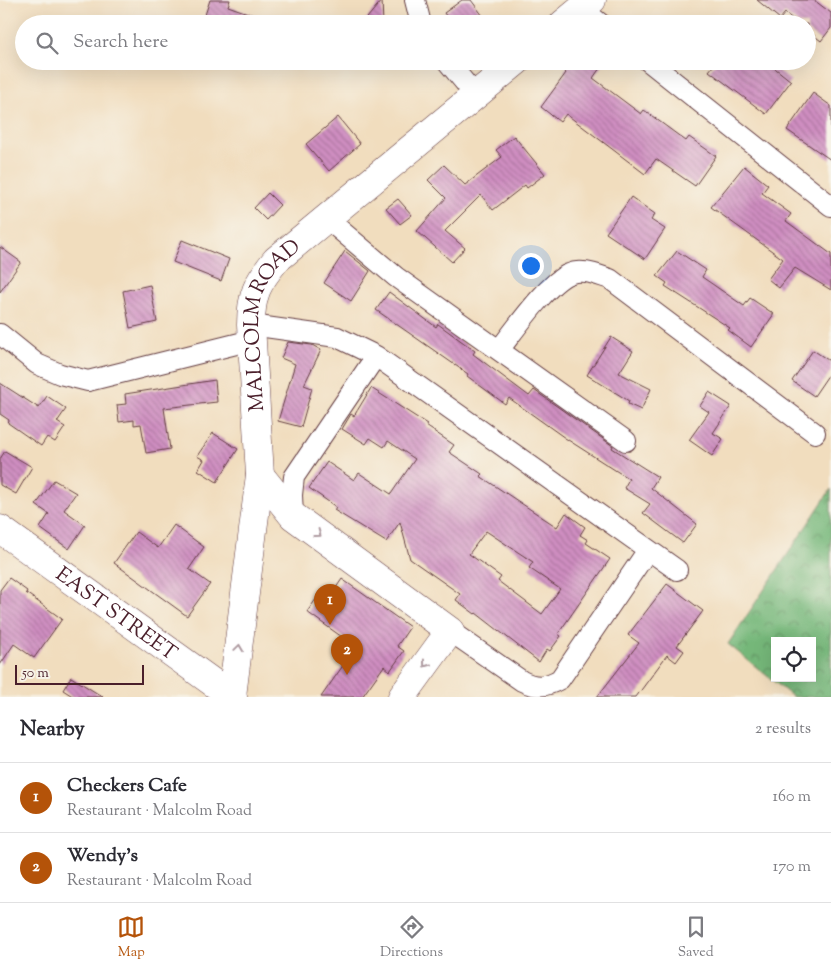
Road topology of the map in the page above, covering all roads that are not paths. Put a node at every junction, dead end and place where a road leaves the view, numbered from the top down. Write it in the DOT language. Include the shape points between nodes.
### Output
graph roads {
  1 [pos="415,0"];
  2 [pos="419,15"];
  3 [pos="455,70"];
  4 [pos="506,70"];
  5 [pos="659,70"];
  6 [pos="476,96"];
  7 [pos="831,206"];
  8 [pos="326,218"];
  9 [pos="251,333"];
  10 [pos="0,334"];
  11 [pos="499,350"];
  12 [pos="376,356"];
  13 [pos="815,433"];
  14 [pos="626,441"];
  15 [pos="260,475"];
  16 [pos="293,516"];
  17 [pos="0,529"];
  18 [pos="648,550"];
  19 [pos="677,570"];
  20 [pos="450,631"];
  21 [pos="232,697"];
  22 [pos="402,697"];
  1 -- 2 [label="street"];
  3 -- 6 [label="street"];
  4 -- 6 [label="street, MALCOLM ROAD"];
  5 -- 7 [label="street"];
  6 -- 8 [label="street, MALCOLM ROAD"];
  8 -- 9 [label="street, MALCOLM ROAD" via="276,260 259,280 251,302"];
  8 -- 11 [label="street" via="396,277"];
  9 -- 10 [label="street" via="88,381 37,364"];
  9 -- 12 [label="street" via="337,337"];
  9 -- 15 [label="street, MALCOLM ROAD"];
  11 -- 13 [label="street" via="554,282 570,273 588,272 610,279"];
  11 -- 14 [label="street"];
  12 -- 16 [label="street" via="294,477"];
  12 -- 18 [label="street"];
  15 -- 16 [label="street"];
  21 -- 15 [label="street, MALCOLM ROAD, one-way"];
  16 -- 20 [label="street, one-way"];
  17 -- 21 [label="street, EAST STREET"];
  18 -- 19 [label="street"];
  18 -- 20 [label="street" via="560,679 551,684 531,686"];
  20 -- 22 [label="street, one-way"];
}
